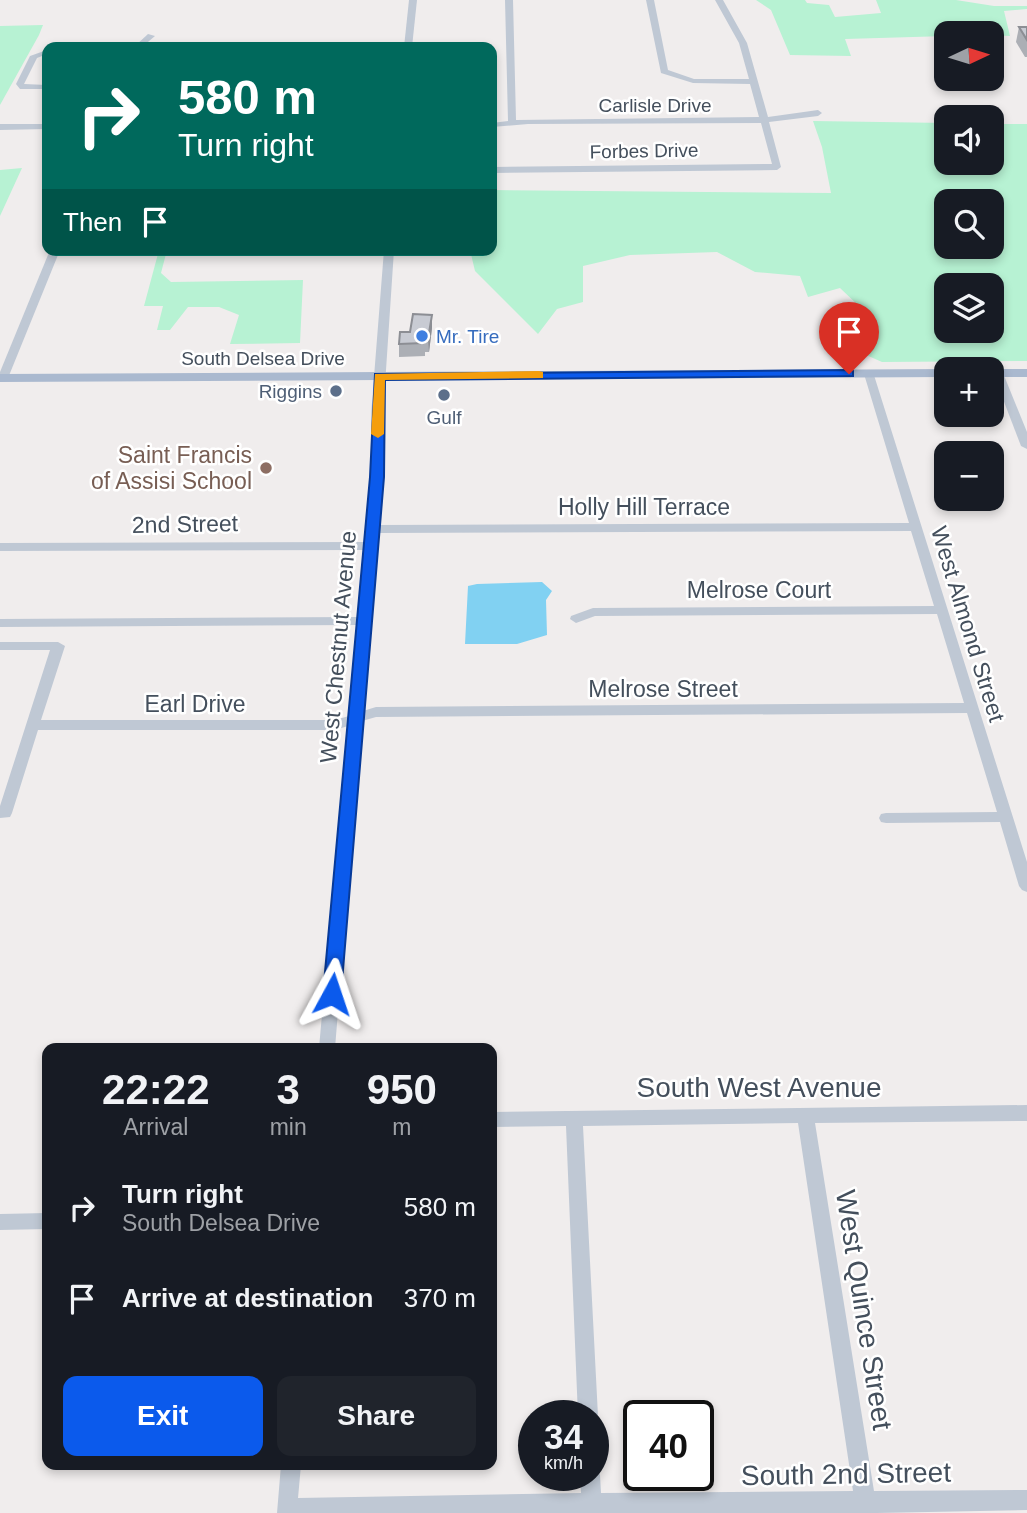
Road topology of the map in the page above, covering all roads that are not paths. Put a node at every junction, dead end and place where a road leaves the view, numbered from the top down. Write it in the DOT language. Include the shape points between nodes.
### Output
graph roads {
  1 [pos="413,0"];
  2 [pos="509,0"];
  3 [pos="650,0"];
  4 [pos="719,0"];
  5 [pos="151,36"];
  6 [pos="144,42"];
  7 [pos="409,42"];
  8 [pos="42,54"];
  9 [pos="755,82"];
  10 [pos="42,88"];
  11 [pos="818,113"];
  12 [pos="765,120"];
  13 [pos="512,122"];
  14 [pos="497,124"];
  15 [pos="0,127"];
  16 [pos="42,127"];
  17 [pos="497,170"];
  18 [pos="52,256"];
  19 [pos="389,256"];
  20 [pos="934,373"];
  21 [pos="1004,373"];
  22 [pos="1027,373"];
  23 [pos="869,374"];
  24 [pos="379,376"];
  25 [pos="1,378"];
  26 [pos="1004,394"];
  27 [pos="1027,446"];
  28 [pos="916,527"];
  29 [pos="373,530"];
  30 [pos="371,545"];
  31 [pos="0,547"];
  32 [pos="943,610"];
  33 [pos="576,619"];
  34 [pos="365,621"];
  35 [pos="0,623"];
  36 [pos="0,646"];
  37 [pos="971,708"];
  38 [pos="356,718"];
  39 [pos="32,725"];
  40 [pos="2,813"];
  41 [pos="1006,817"];
  42 [pos="886,818"];
  43 [pos="1027,886"];
  44 [pos="327,1043"];
  45 [pos="1027,1113"];
  46 [pos="805,1115"];
  47 [pos="575,1117"];
  48 [pos="497,1119"];
  49 [pos="42,1221"];
  50 [pos="0,1222"];
  51 [pos="587,1400"];
  52 [pos="291,1470"];
  53 [pos="591,1491"];
  54 [pos="1027,1500"];
  55 [pos="867,1507"];
  56 [pos="592,1509"];
  57 [pos="287,1511"];
  1 -- 7 [label="street"];
  2 -- 13 [label="street"];
  3 -- 9 [label="street" via="664,71 693,81"];
  4 -- 9 [label="street" via="741,37"];
  5 -- 6 [label="street"];
  8 -- 10 [label="street" via="34,56 20,84"];
  9 -- 12 [label="street"];
  11 -- 12 [label="street, Carlisle Drive"];
  12 -- 13 [label="street, Carlisle Drive"];
  12 -- 17 [label="street, Forbes Drive" via="777,167"];
  13 -- 14 [label="street, Carlisle Drive"];
  15 -- 16 [label="street"];
  18 -- 25 [label="street"];
  19 -- 24 [label="street, West Chestnut Avenue"];
  20 -- 23 [label="main road, South Delsea Drive"];
  21 -- 22 [label="main road"];
  23 -- 24 [label="main road, South Delsea Drive"];
  23 -- 28 [label="street, West Almond Street"];
  24 -- 25 [label="main road, South Delsea Drive"];
  24 -- 29 [label="street, West Chestnut Avenue"];
  26 -- 27 [label="street"];
  28 -- 29 [label="street, Holly Hill Terrace"];
  28 -- 32 [label="street, West Almond Street"];
  29 -- 30 [label="street, West Chestnut Avenue"];
  30 -- 31 [label="street, 2nd Street"];
  30 -- 34 [label="street, West Chestnut Avenue"];
  32 -- 33 [label="street, Melrose Court" via="593,612"];
  32 -- 37 [label="street, West Almond Street"];
  34 -- 35 [label="street"];
  34 -- 38 [label="street, West Chestnut Avenue"];
  36 -- 39 [label="street" via="58,646"];
  37 -- 38 [label="street, Melrose Street" via="376,712"];
  37 -- 41 [label="street, West Almond Street"];
  38 -- 39 [label="street, Earl Drive" via="335,725"];
  38 -- 44 [label="street, West Chestnut Avenue"];
  39 -- 40 [label="street"];
  41 -- 42 [label="street"];
  41 -- 43 [label="street, West Almond Street"];
  45 -- 46 [label="street, South West Avenue"];
  46 -- 47 [label="street, South West Avenue"];
  46 -- 55 [label="street, West Quince Street"];
  47 -- 48 [label="street, South West Avenue"];
  47 -- 51 [label="street"];
  49 -- 50 [label="street"];
  52 -- 57 [label="street"];
  53 -- 56 [label="street"];
  54 -- 55 [label="street, South 2nd Street"];
  55 -- 56 [label="street, South 2nd Street"];
  56 -- 57 [label="street, South 2nd Street" via="408,1505"];
}
